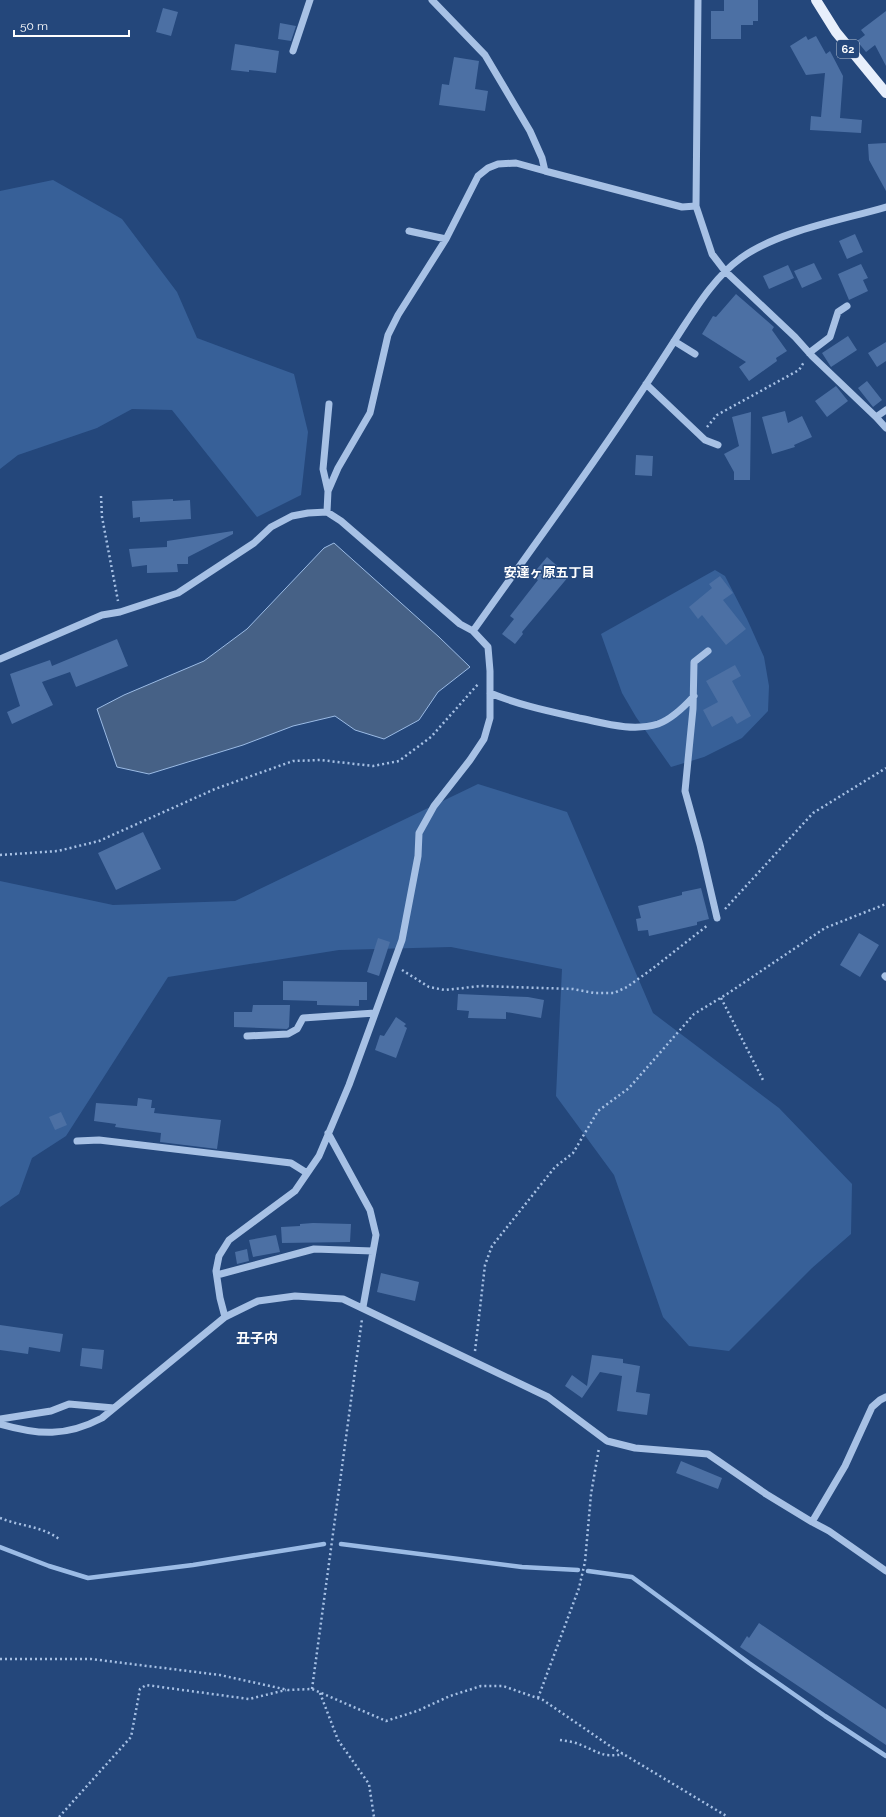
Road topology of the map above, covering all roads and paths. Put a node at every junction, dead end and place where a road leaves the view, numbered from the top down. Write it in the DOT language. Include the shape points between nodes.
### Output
graph roads {
  1 [pos="310,0"];
  2 [pos="432,0"];
  3 [pos="698,0"];
  4 [pos="816,0"];
  5 [pos="293,51"];
  6 [pos="886,93"];
  7 [pos="545,171"];
  8 [pos="696,206"];
  9 [pos="886,207"];
  10 [pos="410,231"];
  11 [pos="446,238"];
  12 [pos="725,271"];
  13 [pos="848,306"];
  14 [pos="674,341"];
  15 [pos="809,353"];
  16 [pos="695,354"];
  17 [pos="646,384"];
  18 [pos="329,404"];
  19 [pos="886,410"];
  20 [pos="876,417"];
  21 [pos="886,428"];
  22 [pos="700,435"];
  23 [pos="718,445"];
  24 [pos="328,491"];
  25 [pos="101,496"];
  26 [pos="327,512"];
  27 [pos="120,612"];
  28 [pos="473,631"];
  29 [pos="708,651"];
  30 [pos="0,659"];
  31 [pos="490,671"];
  32 [pos="490,693"];
  33 [pos="694,696"];
  34 [pos="886,768"];
  35 [pos="0,855"];
  36 [pos="886,904"];
  37 [pos="717,918"];
  38 [pos="393,964"];
  39 [pos="721,998"];
  40 [pos="376,1013"];
  41 [pos="247,1036"];
  42 [pos="764,1082"];
  43 [pos="328,1133"];
  44 [pos="77,1141"];
  45 [pos="307,1173"];
  46 [pos="373,1251"];
  47 [pos="217,1275"];
  48 [pos="363,1307"];
  49 [pos="225,1317"];
  50 [pos="474,1361"];
  51 [pos="886,1397"];
  52 [pos="114,1408"];
  53 [pos="0,1419"];
  54 [pos="0,1424"];
  55 [pos="600,1436"];
  56 [pos="0,1518"];
  57 [pos="812,1522"];
  58 [pos="58,1539"];
  59 [pos="886,1571"];
  60 [pos="0,1659"];
  61 [pos="312,1689"];
  62 [pos="288,1690"];
  63 [pos="320,1693"];
  64 [pos="538,1698"];
  65 [pos="560,1740"];
  66 [pos="623,1754"];
  67 [pos="59,1817"];
  68 [pos="374,1817"];
  69 [pos="728,1817"];
  1 -- 5 [label="street"];
  2 -- 7 [label="street" via="485,55 530,131"];
  3 -- 8 [label="street"];
  4 -- 6 [label="main road, 62" via="836,32"];
  7 -- 8 [label="street" via="682,207"];
  7 -- 11 [label="street" via="516,163 498,164 488,168 478,176"];
  8 -- 12 [label="street" via="712,254"];
  9 -- 12 [label="street" via="786,236 742,257"];
  10 -- 11 [label="street"];
  11 -- 24 [label="street" via="388,335 370,413 338,468"];
  12 -- 14 [label="street"];
  12 -- 15 [label="street"];
  13 -- 15 [label="street" via="838,312 830,337"];
  14 -- 16 [label="street"];
  14 -- 17 [label="street"];
  15 -- 20 [label="street"];
  15 -- 22 [label="path" via="799,370 717,415"];
  17 -- 22 [label="street"];
  17 -- 28 [label="street"];
  18 -- 24 [label="street" via="323,469"];
  19 -- 20 [label="street"];
  20 -- 21 [label="street"];
  22 -- 23 [label="street"];
  24 -- 26 [label="street"];
  25 -- 27 [label="path" via="102,517"];
  26 -- 27 [label="street" via="292,516 272,527 178,593"];
  26 -- 28 [label="street" via="341,521 460,624"];
  27 -- 30 [label="street" via="102,615"];
  28 -- 31 [label="street" via="488,647"];
  29 -- 33 [label="street" via="694,662"];
  31 -- 32 [label="street"];
  31 -- 35 [label="path" via="431,737 399,761 373,766 320,760 292,761 215,790 99,841 58,851"];
  32 -- 33 [label="street" via="539,710 633,727 658,724 678,712"];
  32 -- 38 [label="street" via="490,718 484,739 434,806 419,833 418,856 402,940"];
  33 -- 37 [label="street" via="685,790"];
  34 -- 37 [label="path" via="813,813"];
  36 -- 39 [label="path" via="825,928"];
  37 -- 38 [label="path" via="640,978 614,993 481,986 445,990 429,987"];
  38 -- 40 [label="street"];
  39 -- 42 [label="path"];
  39 -- 50 [label="path" via="694,1014 629,1088 598,1111 573,1153 555,1167 492,1246 485,1265"];
  40 -- 41 [label="street" via="303,1018 297,1029 288,1034"];
  40 -- 43 [label="street"];
  43 -- 45 [label="street"];
  43 -- 46 [label="street" via="370,1210 376,1235"];
  44 -- 45 [label="street" via="100,1140 291,1163"];
  45 -- 47 [label="street" via="295,1191 229,1240 219,1256"];
  46 -- 47 [label="street" via="314,1249"];
  46 -- 48 [label="street"];
  47 -- 49 [label="street"];
  48 -- 49 [label="street" via="343,1299 295,1296 258,1302"];
  48 -- 50 [label="street"];
  48 -- 61 [label="path"];
  49 -- 52 [label="street"];
  50 -- 55 [label="street" via="548,1397"];
  51 -- 57 [label="street" via="872,1407 845,1466"];
  52 -- 53 [label="street" via="69,1404 51,1411"];
  52 -- 54 [label="street" via="85,1427 57,1433 21,1430"];
  55 -- 57 [label="street" via="607,1441 635,1448 708,1454"];
  55 -- 64 [label="path" via="591,1494 585,1562 579,1588"];
  56 -- 58 [label="path" via="50,1532"];
  57 -- 59 [label="street"];
  60 -- 62 [label="path" via="91,1659 220,1675"];
  61 -- 62 [label="path"];
  61 -- 63 [label="path"];
  62 -- 67 [label="path" via="249,1699 146,1684 140,1689 131,1737"];
  63 -- 64 [label="path" via="386,1721 480,1686 503,1686"];
  63 -- 68 [label="path" via="338,1740 369,1784"];
  64 -- 66 [label="path"];
  65 -- 66 [label="path" via="580,1744 600,1755"];
  66 -- 69 [label="path"];
}
